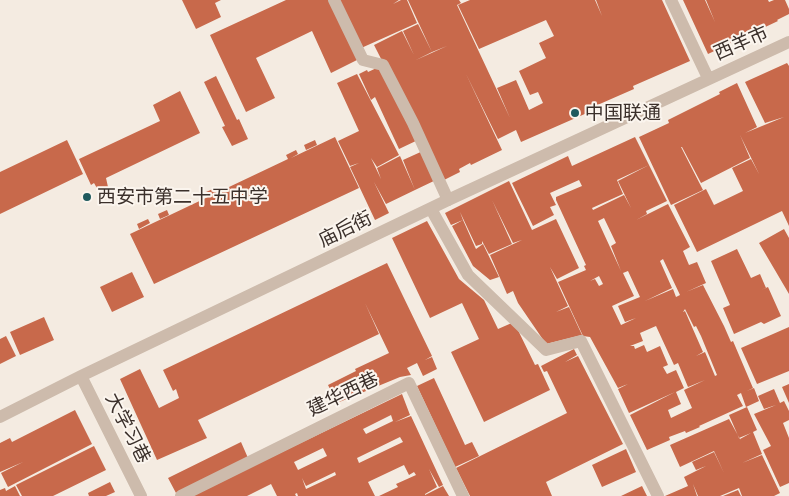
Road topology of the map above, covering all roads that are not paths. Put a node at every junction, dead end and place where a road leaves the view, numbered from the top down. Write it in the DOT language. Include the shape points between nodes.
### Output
graph roads {
  1 [pos="334,0"];
  2 [pos="671,0"];
  3 [pos="789,42"];
  4 [pos="708,78"];
  5 [pos="448,200"];
  6 [pos="431,208"];
  7 [pos="81,376"];
  8 [pos="0,417"];
  9 [pos="141,496"];
  10 [pos="181,496"];
  11 [pos="463,496"];
  12 [pos="658,496"];
  1 -- 5 [label="street" via="363,60 383,65"];
  2 -- 4 [label="street"];
  3 -- 4 [label="street, 西羊市"];
  4 -- 5 [label="street, 庙后街"];
  5 -- 6 [label="street, 庙后街"];
  6 -- 7 [label="street, 庙后街"];
  6 -- 12 [label="street" via="468,275 546,350 581,341"];
  7 -- 8 [label="street, 庙后街"];
  7 -- 9 [label="street, 大学习巷"];
  10 -- 11 [label="street, 建华西巷" via="409,383"];
}
